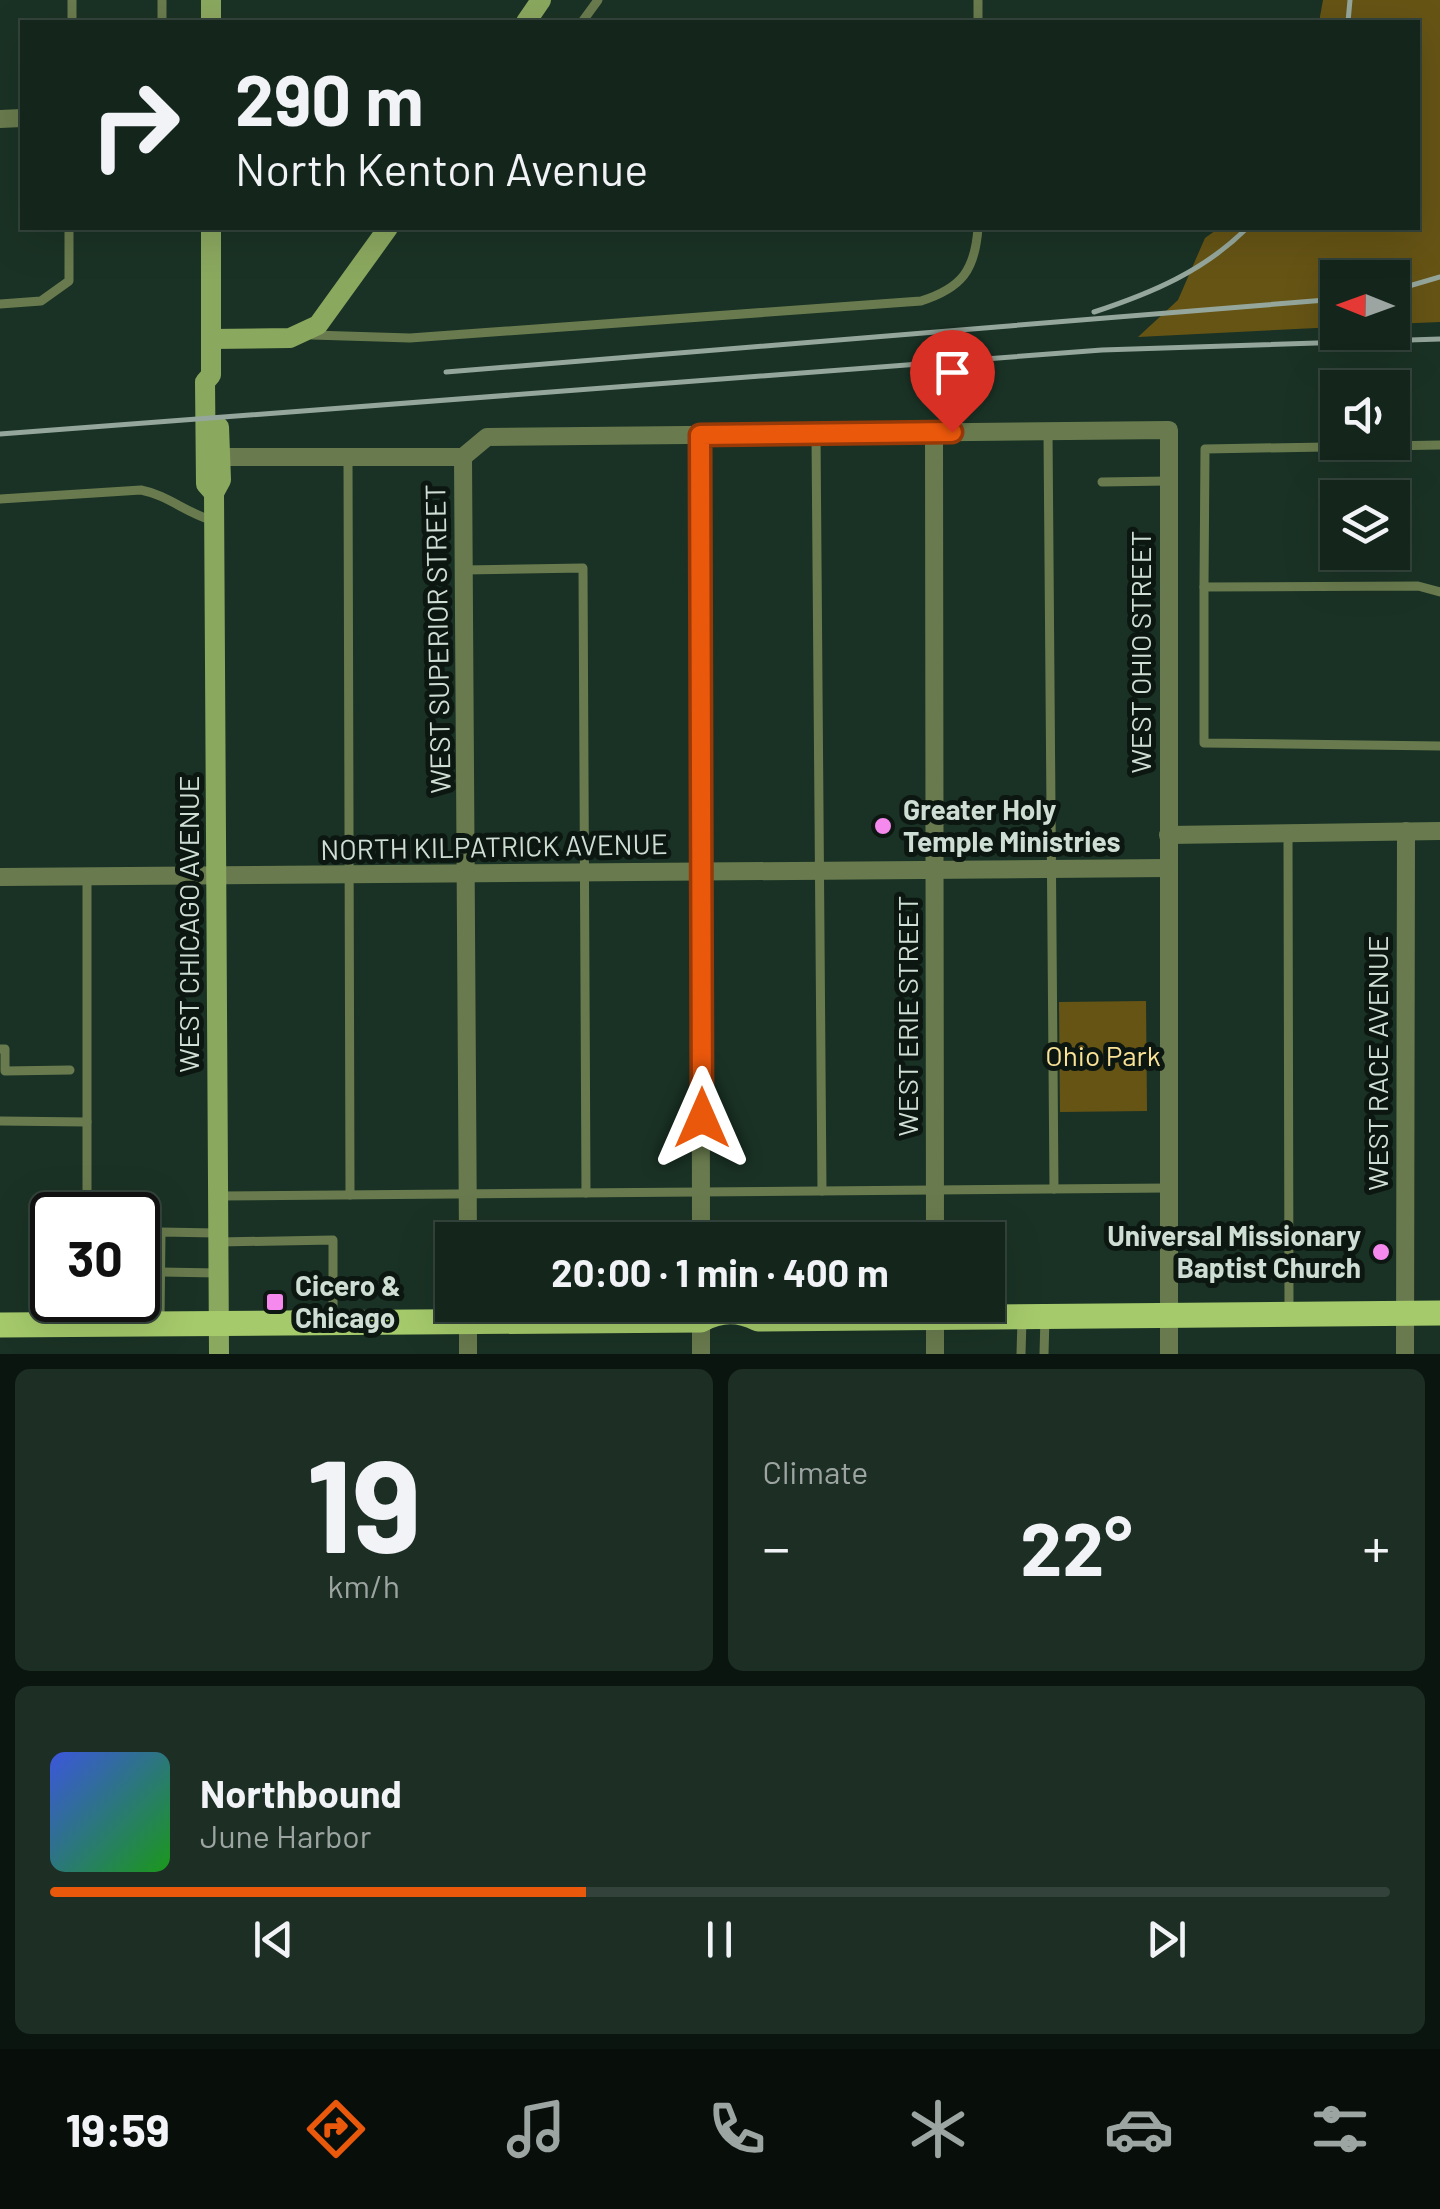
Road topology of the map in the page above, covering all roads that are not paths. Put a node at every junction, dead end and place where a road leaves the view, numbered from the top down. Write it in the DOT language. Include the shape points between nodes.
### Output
graph roads {
  1 [pos="69,230"];
  2 [pos="211,230"];
  3 [pos="387,230"];
  4 [pos="978,230"];
  5 [pos="0,304"];
  6 [pos="304,334"];
  7 [pos="211,339"];
  8 [pos="211,374"];
  9 [pos="934,432"];
  10 [pos="1048,432"];
  11 [pos="816,434"];
  12 [pos="700,435"];
  13 [pos="1440,445"];
  14 [pos="348,456"];
  15 [pos="463,457"];
  16 [pos="220,458"];
  17 [pos="1102,482"];
  18 [pos="1169,482"];
  19 [pos="214,493"];
  20 [pos="0,499"];
  21 [pos="214,521"];
  22 [pos="464,570"];
  23 [pos="1204,586"];
  24 [pos="1440,592"];
  25 [pos="1440,746"];
  26 [pos="1440,831"];
  27 [pos="1406,832"];
  28 [pos="1288,833"];
  29 [pos="1168,834"];
  30 [pos="1168,868"];
  31 [pos="1052,870"];
  32 [pos="936,871"];
  33 [pos="820,872"];
  34 [pos="702,873"];
  35 [pos="584,874"];
  36 [pos="468,875"];
  37 [pos="349,876"];
  38 [pos="0,877"];
  39 [pos="86,877"];
  40 [pos="216,878"];
  41 [pos="0,1050"];
  42 [pos="70,1070"];
  43 [pos="0,1121"];
  44 [pos="87,1122"];
  45 [pos="1169,1188"];
  46 [pos="936,1190"];
  47 [pos="1054,1190"];
  48 [pos="822,1191"];
  49 [pos="87,1192"];
  50 [pos="701,1192"];
  51 [pos="586,1193"];
  52 [pos="468,1194"];
  53 [pos="350,1195"];
  54 [pos="219,1196"];
  55 [pos="468,1222"];
  56 [pos="701,1222"];
  57 [pos="936,1222"];
  58 [pos="160,1232"];
  59 [pos="219,1237"];
  60 [pos="219,1272"];
  61 [pos="160,1278"];
  62 [pos="1440,1312"];
  63 [pos="1405,1313"];
  64 [pos="1289,1314"];
  65 [pos="435,1315"];
  66 [pos="1005,1315"];
  67 [pos="1170,1315"];
  68 [pos="1034,1316"];
  69 [pos="30,1321"];
  70 [pos="149,1322"];
  71 [pos="468,1322"];
  72 [pos="701,1322"];
  73 [pos="935,1322"];
  74 [pos="333,1323"];
  75 [pos="160,1324"];
  76 [pos="220,1324"];
  77 [pos="0,1325"];
  78 [pos="219,1354"];
  79 [pos="468,1354"];
  80 [pos="701,1354"];
  81 [pos="935,1354"];
  82 [pos="1021,1354"];
  83 [pos="1044,1354"];
  84 [pos="1169,1354"];
  85 [pos="1406,1354"];
  1 -- 5 [label="lane" via="69,281 41,302"];
  2 -- 7 [label="main road, WEST CHICAGO AVENUE"];
  3 -- 6 [label="main road" via="334,308"];
  4 -- 6 [label="lane" via="976,257 965,279 921,301 392,339"];
  6 -- 7 [label="main road"];
  7 -- 8 [label="main road, WEST CHICAGO AVENUE"];
  8 -- 16 [label="main road, WEST CHICAGO AVENUE" via="218,380"];
  8 -- 19 [label="main road, WEST CHICAGO AVENUE" via="205,382 206,484"];
  9 -- 10 [label="street"];
  9 -- 11 [label="street"];
  9 -- 32 [label="street, WEST ERIE STREET"];
  10 -- 18 [label="street, WEST OHIO STREET" via="1170,430"];
  10 -- 31 [label="lane"];
  11 -- 12 [label="street"];
  11 -- 33 [label="lane"];
  12 -- 15 [label="street" via="486,437"];
  12 -- 34 [label="street"];
  13 -- 23 [label="lane" via="1205,450"];
  14 -- 15 [label="street"];
  14 -- 16 [label="street"];
  14 -- 37 [label="lane"];
  15 -- 22 [label="street, WEST SUPERIOR STREET"];
  16 -- 19 [label="main road, WEST CHICAGO AVENUE"];
  17 -- 18 [label="lane"];
  18 -- 29 [label="street, WEST OHIO STREET"];
  19 -- 21 [label="main road, WEST CHICAGO AVENUE"];
  20 -- 21 [label="lane" via="141,490"];
  21 -- 40 [label="main road, WEST CHICAGO AVENUE"];
  22 -- 35 [label="lane" via="583,568"];
  22 -- 36 [label="street, WEST SUPERIOR STREET"];
  23 -- 24 [label="lane" via="1418,586"];
  23 -- 25 [label="lane" via="1204,743"];
  26 -- 27 [label="street"];
  27 -- 28 [label="street"];
  27 -- 63 [label="street, WEST RACE AVENUE"];
  28 -- 29 [label="street"];
  28 -- 64 [label="lane"];
  29 -- 30 [label="street, WEST OHIO STREET"];
  30 -- 31 [label="street, NORTH KILPATRICK AVENUE"];
  30 -- 45 [label="street, WEST OHIO STREET"];
  31 -- 32 [label="street, NORTH KILPATRICK AVENUE"];
  31 -- 47 [label="lane"];
  32 -- 33 [label="street, NORTH KILPATRICK AVENUE"];
  32 -- 46 [label="street, WEST ERIE STREET"];
  33 -- 34 [label="street, NORTH KILPATRICK AVENUE"];
  33 -- 48 [label="lane"];
  34 -- 35 [label="street, NORTH KILPATRICK AVENUE"];
  34 -- 50 [label="street"];
  35 -- 36 [label="street, NORTH KILPATRICK AVENUE"];
  35 -- 51 [label="lane"];
  36 -- 37 [label="street, NORTH KILPATRICK AVENUE"];
  36 -- 52 [label="street, WEST SUPERIOR STREET"];
  37 -- 40 [label="street, NORTH KILPATRICK AVENUE"];
  37 -- 53 [label="lane"];
  38 -- 39 [label="street, NORTH KILPATRICK AVENUE"];
  39 -- 40 [label="street, NORTH KILPATRICK AVENUE"];
  39 -- 44 [label="lane"];
  40 -- 54 [label="main road, WEST CHICAGO AVENUE"];
  41 -- 42 [label="lane" via="5,1049 5,1071"];
  43 -- 44 [label="lane"];
  44 -- 49 [label="lane"];
  45 -- 47 [label="lane"];
  45 -- 67 [label="street, WEST OHIO STREET"];
  46 -- 47 [label="lane"];
  46 -- 48 [label="lane"];
  46 -- 57 [label="street, WEST ERIE STREET"];
  48 -- 50 [label="lane"];
  50 -- 51 [label="lane"];
  50 -- 56 [label="street"];
  51 -- 52 [label="lane"];
  52 -- 53 [label="lane"];
  52 -- 55 [label="street, WEST SUPERIOR STREET"];
  53 -- 54 [label="lane"];
  54 -- 59 [label="main road, WEST CHICAGO AVENUE"];
  58 -- 59 [label="lane"];
  59 -- 60 [label="main road, WEST CHICAGO AVENUE"];
  59 -- 74 [label="lane" via="332,1240"];
  60 -- 61 [label="lane"];
  60 -- 76 [label="main road, WEST CHICAGO AVENUE"];
  62 -- 63 [label="main road"];
  63 -- 64 [label="main road"];
  63 -- 85 [label="street, WEST RACE AVENUE"];
  64 -- 67 [label="main road"];
  65 -- 74 [label="main road"];
  66 -- 68 [label="main road"];
  67 -- 68 [label="main road"];
  67 -- 84 [label="street, WEST OHIO STREET"];
  68 -- 82 [label="lane"];
  68 -- 83 [label="lane"];
  69 -- 77 [label="main road"];
  70 -- 75 [label="main road"];
  71 -- 79 [label="street"];
  72 -- 80 [label="street"];
  73 -- 81 [label="street"];
  74 -- 76 [label="main road"];
  75 -- 76 [label="main road"];
  76 -- 78 [label="main road, WEST CHICAGO AVENUE"];
}
